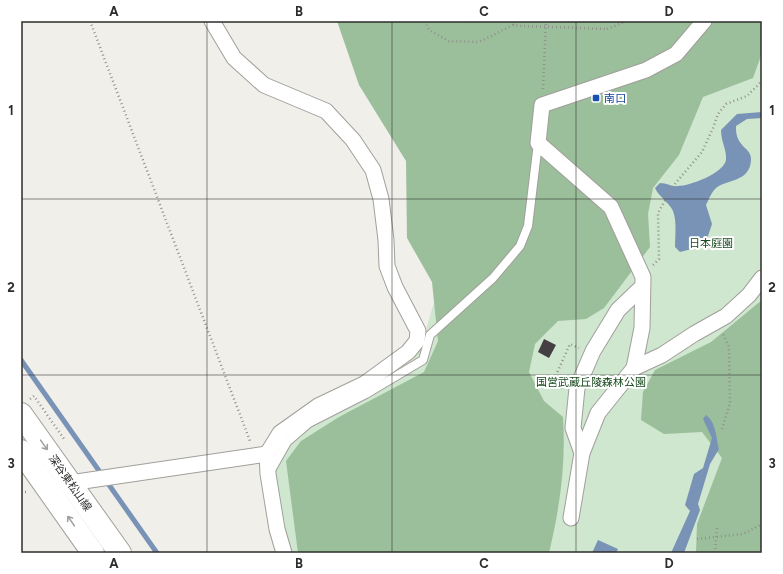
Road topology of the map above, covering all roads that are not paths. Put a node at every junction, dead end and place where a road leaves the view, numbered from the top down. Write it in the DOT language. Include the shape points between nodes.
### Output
graph roads {
  1 [pos="212,21"];
  2 [pos="704,21"];
  3 [pos="538,143"];
  4 [pos="762,278"];
  5 [pos="642,282"];
  6 [pos="634,368"];
  7 [pos="21,414"];
  8 [pos="21,451"];
  9 [pos="582,453"];
  10 [pos="261,454"];
  11 [pos="268,474"];
  12 [pos="70,483"];
  13 [pos="47,488"];
  14 [pos="571,518"];
  15 [pos="93,553"];
  16 [pos="120,553"];
  17 [pos="284,553"];
  1 -- 10 [label="street" via="234,58 264,85 326,111 354,140 373,170 381,199 387,266 394,287 418,331 417,341 408,352 364,384 318,406 280,433"];
  2 -- 3 [label="street" via="676,54 646,70 542,105"];
  3 -- 5 [label="street" via="611,207"];
  3 -- 11 [label="lane" via="528,226 520,246 493,278 430,335 424,360 309,423 287,442"];
  4 -- 6 [label="street" via="732,311 662,355"];
  5 -- 6 [label="street" via="642,328"];
  5 -- 9 [label="street" via="618,310 592,354 577,388 573,428"];
  6 -- 9 [label="street" via="598,413"];
  7 -- 12 [label="main road, 深谷東松山線, one-way"];
  8 -- 13 [label="main road, 深谷東松山線"];
  9 -- 14 [label="street"];
  10 -- 11 [label="street"];
  10 -- 12 [label="street"];
  11 -- 17 [label="street" via="275,522"];
  12 -- 13 [label="street"];
  12 -- 16 [label="main road, 深谷東松山線"];
  15 -- 13 [label="main road, 深谷東松山線, one-way"];
}
